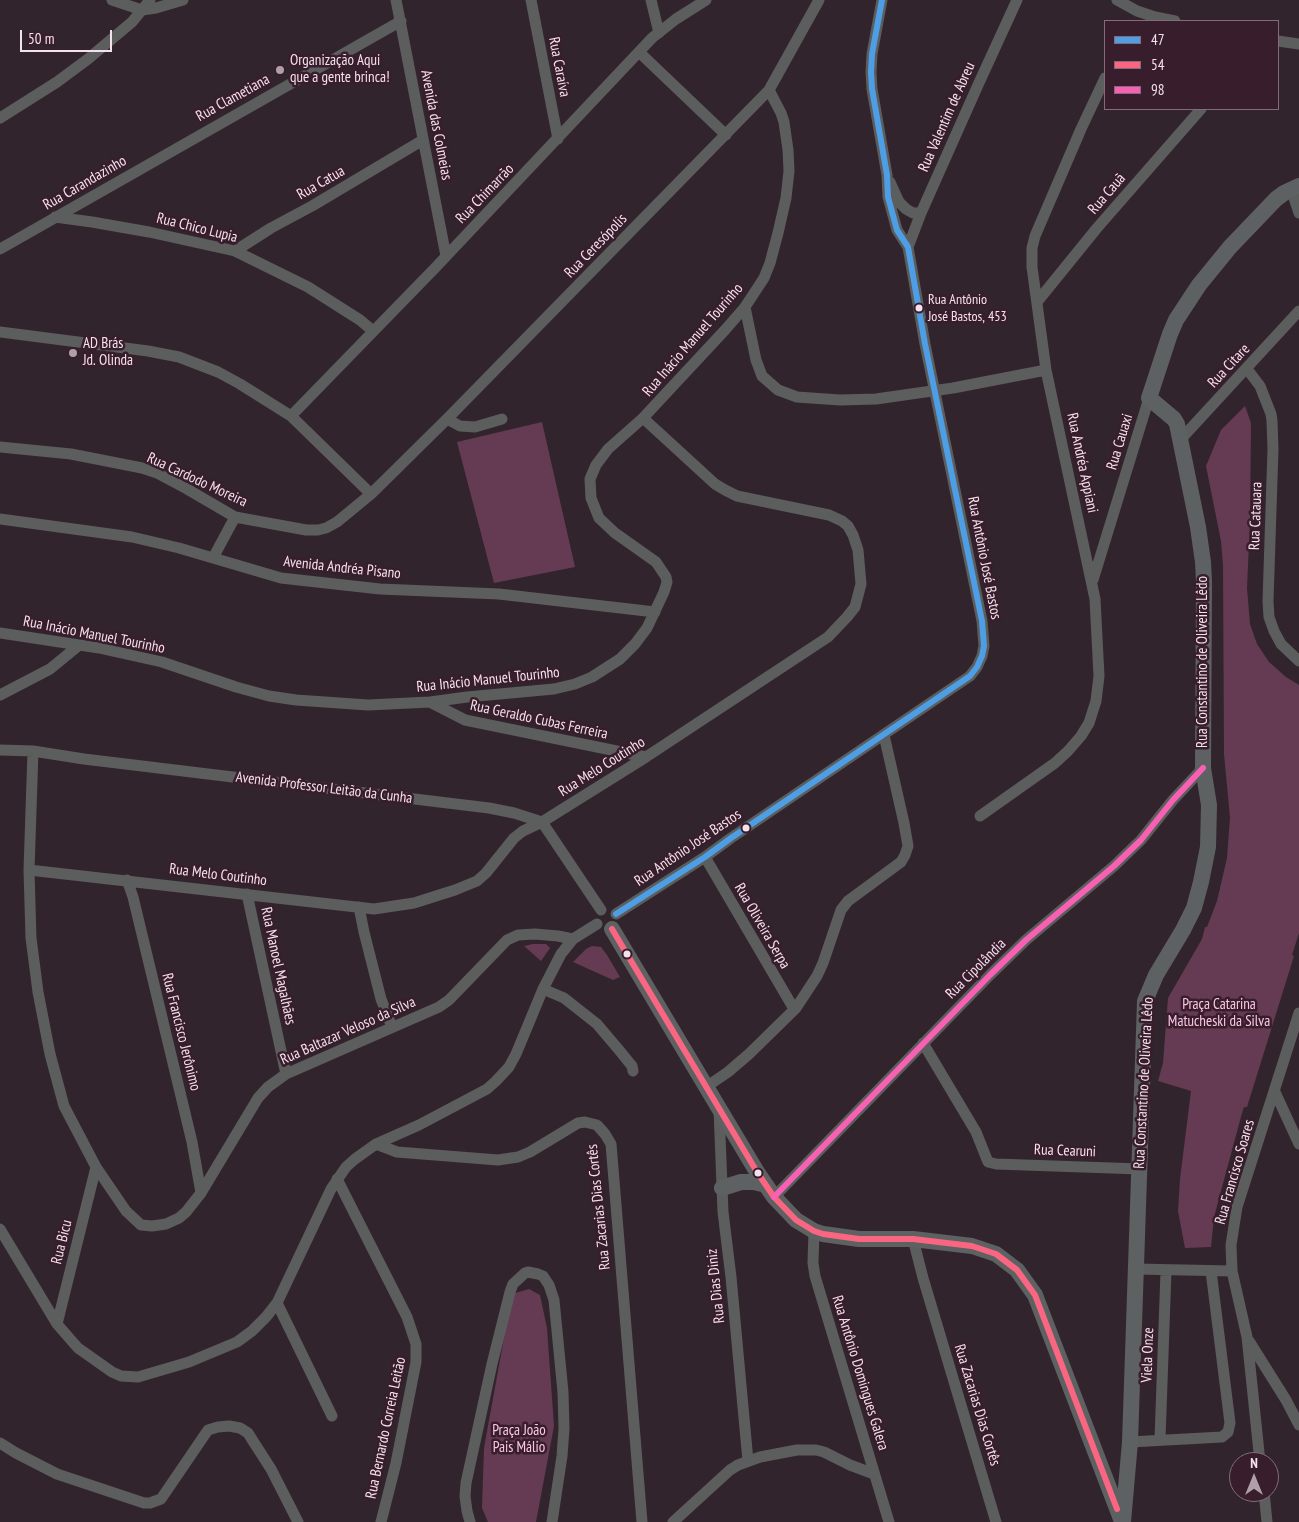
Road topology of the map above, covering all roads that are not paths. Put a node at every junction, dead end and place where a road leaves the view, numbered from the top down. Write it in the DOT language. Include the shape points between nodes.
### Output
graph roads {
  1 [pos="112,0"];
  2 [pos="150,0"];
  3 [pos="183,0"];
  4 [pos="396,0"];
  5 [pos="531,0"];
  6 [pos="651,0"];
  7 [pos="706,0"];
  8 [pos="819,0"];
  9 [pos="882,0"];
  10 [pos="1017,0"];
  11 [pos="1117,0"];
  12 [pos="142,10"];
  13 [pos="1134,16"];
  14 [pos="1170,20"];
  15 [pos="400,21"];
  16 [pos="659,33"];
  17 [pos="1279,41"];
  18 [pos="1299,44"];
  19 [pos="639,52"];
  20 [pos="1104,80"];
  21 [pos="769,90"];
  22 [pos="1200,110"];
  23 [pos="0,118"];
  24 [pos="726,135"];
  25 [pos="558,139"];
  26 [pos="423,140"];
  27 [pos="184,143"];
  28 [pos="887,175"];
  29 [pos="1295,188"];
  30 [pos="921,213"];
  31 [pos="1299,213"];
  32 [pos="54,217"];
  33 [pos="908,247"];
  34 [pos="0,249"];
  35 [pos="235,251"];
  36 [pos="446,256"];
  37 [pos="1037,302"];
  38 [pos="745,307"];
  39 [pos="1299,311"];
  40 [pos="372,331"];
  41 [pos="0,332"];
  42 [pos="1247,369"];
  43 [pos="1046,370"];
  44 [pos="935,391"];
  45 [pos="1149,398"];
  46 [pos="291,416"];
  47 [pos="643,418"];
  48 [pos="448,419"];
  49 [pos="502,419"];
  50 [pos="1181,439"];
  51 [pos="0,447"];
  52 [pos="371,494"];
  53 [pos="235,517"];
  54 [pos="0,519"];
  55 [pos="213,558"];
  56 [pos="1092,581"];
  57 [pos="655,612"];
  58 [pos="0,634"];
  59 [pos="78,646"];
  60 [pos="1299,661"];
  61 [pos="0,695"];
  62 [pos="430,702"];
  63 [pos="884,735"];
  64 [pos="0,750"];
  65 [pos="33,750"];
  66 [pos="646,757"];
  67 [pos="1203,768"];
  68 [pos="980,816"];
  69 [pos="542,822"];
  70 [pos="705,857"];
  71 [pos="29,870"];
  72 [pos="127,880"];
  73 [pos="247,894"];
  74 [pos="359,907"];
  75 [pos="600,910"];
  76 [pos="608,922"];
  77 [pos="573,939"];
  78 [pos="543,989"];
  79 [pos="794,1010"];
  80 [pos="1299,1013"];
  81 [pos="392,1027"];
  82 [pos="923,1043"];
  83 [pos="633,1071"];
  84 [pos="286,1074"];
  85 [pos="706,1087"];
  86 [pos="1275,1092"];
  87 [pos="720,1109"];
  88 [pos="376,1144"];
  89 [pos="1299,1144"];
  90 [pos="96,1167"];
  91 [pos="1140,1169"];
  92 [pos="337,1179"];
  93 [pos="722,1188"];
  94 [pos="770,1191"];
  95 [pos="201,1192"];
  96 [pos="0,1229"];
  97 [pos="814,1232"];
  98 [pos="913,1239"];
  99 [pos="1136,1269"];
  100 [pos="1166,1271"];
  101 [pos="1211,1271"];
  102 [pos="1232,1271"];
  103 [pos="277,1303"];
  104 [pos="57,1324"];
  105 [pos="1247,1337"];
  106 [pos="332,1416"];
  107 [pos="1299,1425"];
  108 [pos="1160,1439"];
  109 [pos="1130,1442"];
  110 [pos="0,1443"];
  111 [pos="1259,1452"];
  112 [pos="748,1461"];
  113 [pos="874,1474"];
  114 [pos="1265,1502"];
  115 [pos="298,1522"];
  116 [pos="381,1522"];
  117 [pos="470,1522"];
  118 [pos="552,1522"];
  119 [pos="642,1522"];
  120 [pos="673,1522"];
  121 [pos="889,1522"];
  122 [pos="996,1522"];
  123 [pos="1122,1522"];
  124 [pos="1267,1522"];
  1 -- 12 [label="street"];
  2 -- 12 [label="street"];
  3 -- 12 [label="street"];
  4 -- 15 [label="street, Avenida das Colmeias"];
  5 -- 25 [label="street, Rua Caraíva"];
  6 -- 16 [label="street"];
  7 -- 16 [label="street, Rua Chimarrão"];
  8 -- 21 [label="street, Rua Ceresópolis"];
  9 -- 28 [label="street, Rua Antônio José Bastos" via="871,72"];
  10 -- 30 [label="street, Rua Valentim de Abreu"];
  11 -- 13 [label="street"];
  12 -- 23 [label="street" via="120,34 88,59"];
  13 -- 14 [label="street"];
  15 -- 26 [label="street, Avenida das Colmeias"];
  15 -- 27 [label="street, Rua Clametiana"];
  16 -- 19 [label="street, Rua Chimarrão"];
  17 -- 18 [label="street"];
  19 -- 24 [label="street"];
  19 -- 25 [label="street, Rua Chimarrão"];
  20 -- 37 [label="street, Rua Andréa Appiani" via="1035,236 1032,267"];
  21 -- 24 [label="street, Rua Ceresópolis"];
  21 -- 38 [label="street, Rua Inácio Manuel Tourinho" via="784,122 789,171 770,264"];
  22 -- 37 [label="street, Rua Cauã"];
  24 -- 48 [label="street, Rua Ceresópolis"];
  25 -- 36 [label="street, Rua Chimarrão"];
  26 -- 35 [label="street, Rua Catua"];
  26 -- 36 [label="street, Avenida das Colmeias"];
  27 -- 32 [label="street, Rua Carandazinho"];
  28 -- 30 [label="street, Rua Antônio José Bastos" via="906,210"];
  28 -- 33 [label="street, Rua Antônio José Bastos" via="892,213 897,230"];
  29 -- 31 [label="street"];
  29 -- 45 [label="street" via="1276,199 1199,285 1176,320"];
  30 -- 33 [label="street, Rua Valentim de Abreu"];
  32 -- 34 [label="street, Rua Carandazinho"];
  32 -- 35 [label="street, Rua Chico Lupia" via="149,232"];
  33 -- 44 [label="street, Rua Antônio José Bastos"];
  35 -- 40 [label="street, Rua Chico Lupia" via="308,287"];
  36 -- 40 [label="street, Rua Chimarrão"];
  37 -- 43 [label="street, Rua Andréa Appiani"];
  38 -- 44 [label="street" via="758,368 769,384 786,394 859,400"];
  38 -- 47 [label="street, Rua Inácio Manuel Tourinho"];
  39 -- 42 [label="street, Rua Citare"];
  40 -- 46 [label="street, Rua Chimarrão"];
  41 -- 46 [label="street" via="125,347 179,358 218,372"];
  42 -- 50 [label="street, Rua Citare"];
  42 -- 60 [label="street, Rua Catauara" via="1260,386 1272,421 1269,617 1281,644"];
  43 -- 44 [label="street"];
  43 -- 56 [label="street, Rua Andréa Appiani"];
  44 -- 63 [label="street, Rua Antônio José Bastos" via="982,622 984,646 977,667 970,676"];
  45 -- 50 [label="street, Rua Constantino de Oliveira Lêdo" via="1174,419"];
  45 -- 56 [label="street, Rua Cauaxi"];
  46 -- 52 [label="street"];
  47 -- 57 [label="street, Rua Inácio Manuel Tourinho" via="600,459 590,479 590,487 599,518 656,562 665,574 667,582"];
  47 -- 66 [label="street, Rua Melo Coutinho" via="715,484 737,496 829,515 842,521 848,526 855,543 861,584 855,607 828,637"];
  48 -- 49 [label="street" via="460,426 475,427"];
  48 -- 52 [label="street, Rua Ceresópolis"];
  50 -- 67 [label="street, Rua Constantino de Oliveira Lêdo" via="1203,572"];
  51 -- 53 [label="street, Rua Cardodo Moreira" via="71,454 142,468 188,488"];
  52 -- 53 [label="street, Rua Cardodo Moreira" via="337,522 318,530"];
  53 -- 55 [label="street"];
  54 -- 55 [label="street, Avenida Andréa Pisano" via="132,538"];
  55 -- 57 [label="street, Avenida Andréa Pisano" via="281,578 380,589 499,594"];
  56 -- 68 [label="street, Rua Andréa Appiani" via="1096,599 1099,676 1096,701 1088,723 1068,751"];
  57 -- 62 [label="street, Rua Inácio Manuel Tourinho" via="628,652 592,677 575,684"];
  58 -- 59 [label="street, Rua Inácio Manuel Tourinho"];
  59 -- 61 [label="street" via="50,669"];
  59 -- 62 [label="street, Rua Inácio Manuel Tourinho" via="162,662 269,696 368,705"];
  62 -- 66 [label="street, Rua Geraldo Cubas Ferreira" via="465,720"];
  63 -- 70 [label="street, Rua Antônio José Bastos"];
  63 -- 79 [label="street" via="908,846 901,862 848,901 841,910 816,976"];
  64 -- 65 [label="street, Avenida Professor Leitão da Cunha"];
  65 -- 69 [label="street, Avenida Professor Leitão da Cunha" via="489,808"];
  65 -- 71 [label="street, Rua Baltazar Veloso da Silva"];
  66 -- 69 [label="street, Rua Melo Coutinho"];
  67 -- 82 [label="street, Rua Cipolândia" via="1141,840 1026,940"];
  67 -- 91 [label="street, Rua Constantino de Oliveira Lêdo" via="1209,805 1208,847 1201,882 1194,908 1156,975 1146,1001"];
  69 -- 74 [label="street, Rua Melo Coutinho" via="514,838 477,881 414,903 374,909"];
  69 -- 75 [label="street"];
  70 -- 76 [label="street, Rua Antônio José Bastos"];
  70 -- 79 [label="street, Rua Oliveira Serpa"];
  71 -- 72 [label="street, Rua Melo Coutinho"];
  71 -- 90 [label="street, Rua Baltazar Veloso da Silva" via="31,938 50,1054 64,1106"];
  72 -- 73 [label="street, Rua Melo Coutinho"];
  72 -- 95 [label="street, Rua Francisco Jerônimo" via="192,1142"];
  73 -- 74 [label="street, Rua Melo Coutinho"];
  73 -- 84 [label="street, Rua Manoel Magalhães"];
  74 -- 81 [label="street" via="381,999"];
  75 -- 76 [label="street" via="596,917"];
  75 -- 76 [label="street" via="612,910"];
  76 -- 77 [label="street"];
  76 -- 85 [label="street"];
  77 -- 78 [label="street" via="561,954"];
  77 -- 81 [label="street, Rua Baltazar Veloso da Silva" via="535,934 507,940 449,1000"];
  78 -- 83 [label="street" via="564,998 597,1024"];
  78 -- 88 [label="street" via="516,1054 496,1081 436,1116"];
  79 -- 85 [label="street" via="749,1054"];
  80 -- 86 [label="street, Rua Francisco Soares"];
  81 -- 84 [label="street, Rua Baltazar Veloso da Silva"];
  82 -- 91 [label="street, Rua Cearuni" via="976,1132 988,1162"];
  82 -- 94 [label="street, Rua Cipolândia"];
  84 -- 95 [label="street, Rua Baltazar Veloso da Silva" via="258,1098"];
  85 -- 87 [label="street"];
  86 -- 89 [label="street"];
  86 -- 102 [label="street, Rua Francisco Soares" via="1237,1207 1231,1245"];
  87 -- 93 [label="street, Rua Dias Diniz"];
  87 -- 94 [label="street"];
  88 -- 92 [label="street" via="346,1167"];
  88 -- 119 [label="street, Rua Zacarias Dias Cortês" via="396,1152 498,1160 530,1152 578,1123 597,1125 605,1134 611,1144"];
  90 -- 95 [label="street, Rua Baltazar Veloso da Silva" via="126,1211 140,1224 166,1224 179,1218"];
  90 -- 104 [label="street, Rua Bicu"];
  91 -- 99 [label="street, Rua Constantino de Oliveira Lêdo"];
  92 -- 103 [label="street"];
  92 -- 116 [label="street, Rua Bernardo Correia Leitão" via="407,1317 416,1344 416,1362"];
  93 -- 94 [label="street" via="754,1182"];
  93 -- 112 [label="street, Rua Dias Diniz"];
  94 -- 97 [label="street" via="796,1220"];
  96 -- 104 [label="street"];
  97 -- 98 [label="street" via="859,1239"];
  97 -- 113 [label="street, Rua Antônio Domingues Galera" via="815,1276"];
  98 -- 122 [label="street, Rua Zacarias Dias Cortês"];
  98 -- 123 [label="street" via="985,1249 1009,1263 1026,1281 1035,1296"];
  99 -- 100 [label="street"];
  99 -- 109 [label="street, Rua Constantino de Oliveira Lêdo"];
  100 -- 101 [label="street"];
  100 -- 108 [label="street, Viela Onze"];
  101 -- 102 [label="street"];
  101 -- 108 [label="street" via="1229,1429 1222,1437"];
  102 -- 105 [label="street, Rua Francisco Soares"];
  103 -- 104 [label="street" via="262,1322 237,1342 189,1362 138,1377 112,1372 78,1348"];
  103 -- 106 [label="street"];
  105 -- 107 [label="street"];
  105 -- 111 [label="street, Rua Francisco Soares"];
  108 -- 109 [label="street"];
  109 -- 123 [label="street, Rua Constantino de Oliveira Lêdo"];
  110 -- 115 [label="street" via="57,1474 150,1504 161,1499 208,1430 229,1426 240,1428 253,1441"];
  112 -- 113 [label="street" via="797,1450 816,1450"];
  112 -- 120 [label="street" via="730,1470"];
  113 -- 121 [label="street, Rua Antônio Domingues Galera"];
  114 -- 124 [label="street"];
  117 -- 118 [label="street" via="466,1484 492,1364 513,1284 528,1272 543,1276 554,1300 562,1382 564,1429"];
}
